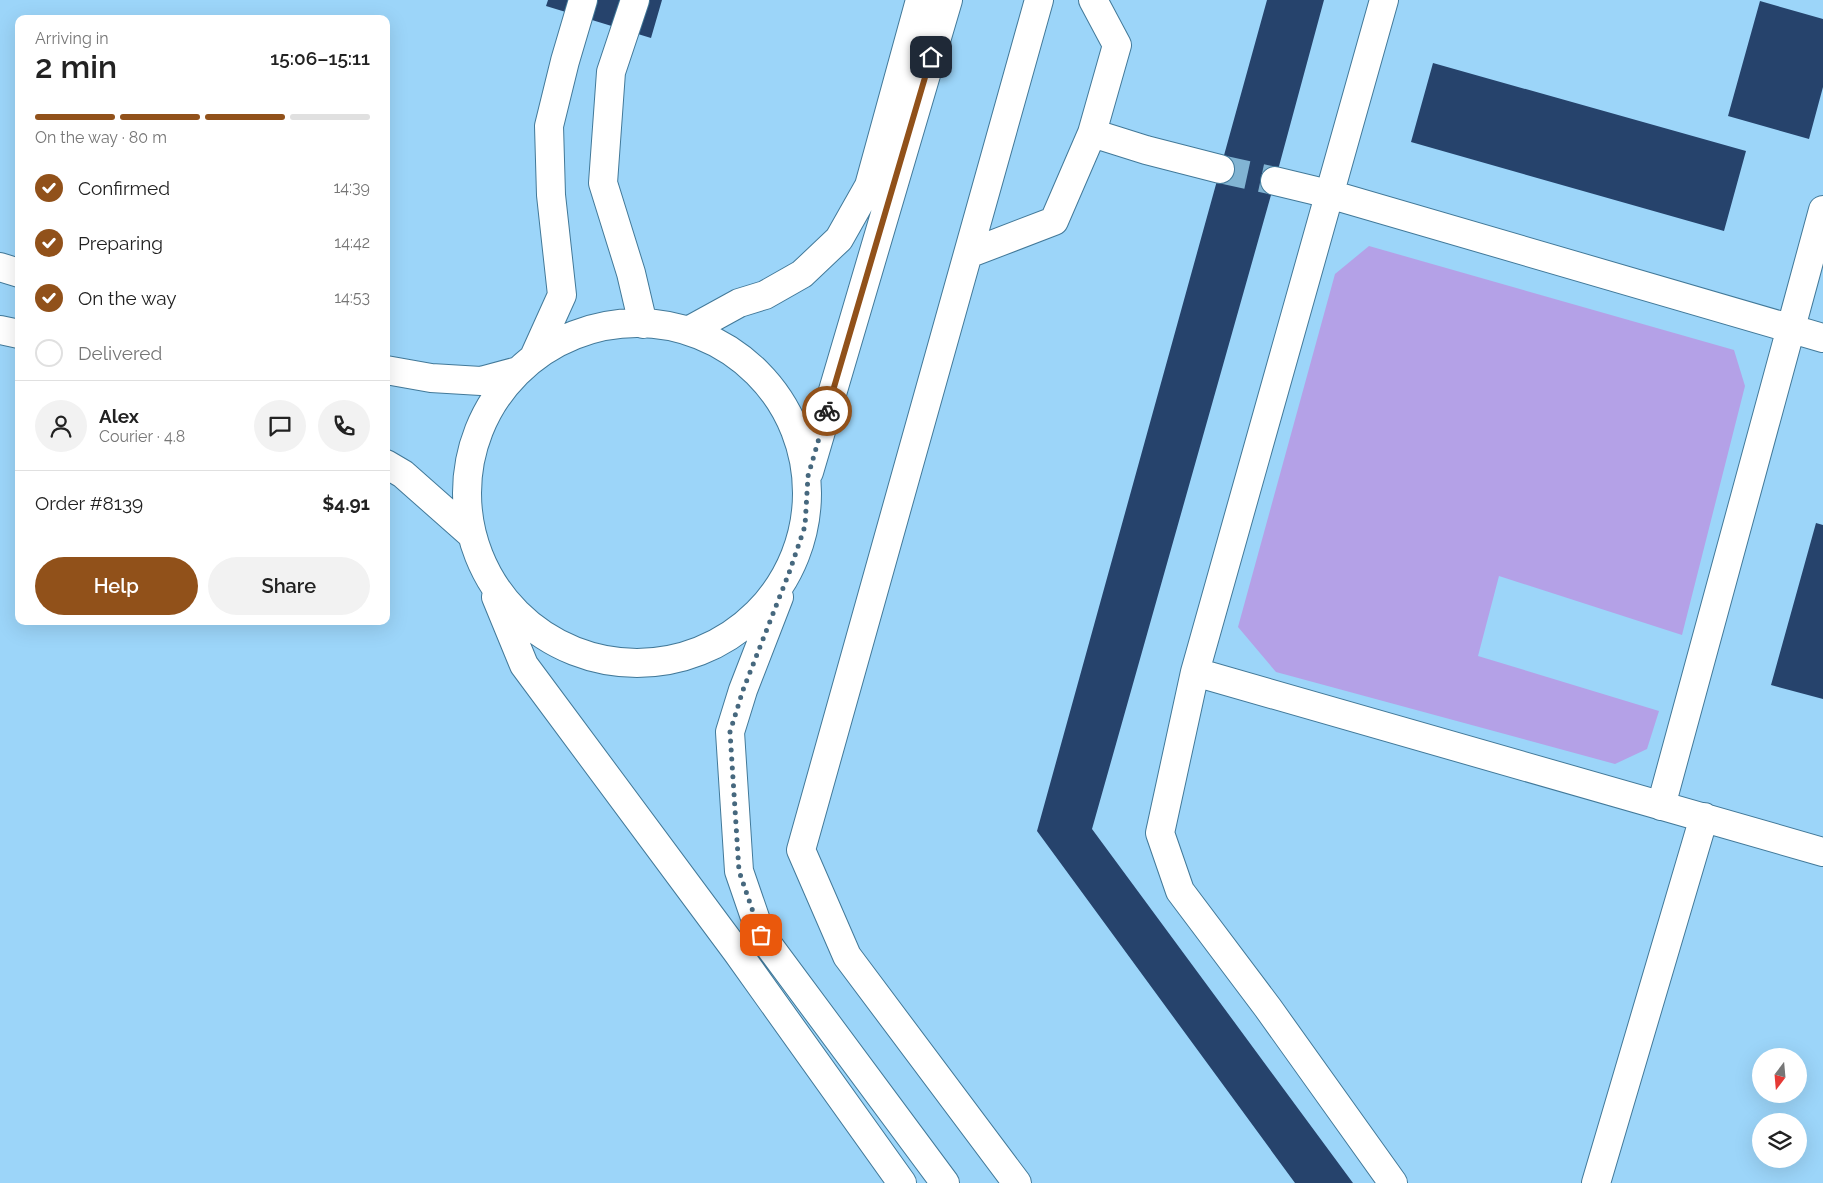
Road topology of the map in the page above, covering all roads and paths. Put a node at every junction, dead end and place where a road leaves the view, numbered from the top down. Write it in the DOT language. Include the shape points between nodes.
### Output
graph roads {
  1 [pos="584,0"];
  2 [pos="634,0"];
  3 [pos="920,0"];
  4 [pos="948,0"];
  5 [pos="1039,0"];
  6 [pos="1093,0"];
  7 [pos="1384,0"];
  8 [pos="1092,133"];
  9 [pos="1220,169"];
  10 [pos="1276,181"];
  11 [pos="1329,194"];
  12 [pos="1823,210"];
  13 [pos="968,254"];
  14 [pos="0,268"];
  15 [pos="15,272"];
  16 [pos="643,324"];
  17 [pos="1790,328"];
  18 [pos="0,330"];
  19 [pos="688,331"];
  20 [pos="15,333"];
  21 [pos="1823,338"];
  22 [pos="526,364"];
  23 [pos="390,371"];
  24 [pos="390,466"];
  25 [pos="808,476"];
  26 [pos="474,541"];
  27 [pos="789,573"];
  28 [pos="1195,672"];
  29 [pos="1661,806"];
  30 [pos="1704,817"];
  31 [pos="1823,852"];
  32 [pos="902,1183"];
  33 [pos="945,1183"];
  34 [pos="1017,1183"];
  35 [pos="1393,1183"];
  36 [pos="1596,1183"];
  1 -- 22 [label="street" via="549,126 551,195 562,295"];
  2 -- 16 [label="street" via="611,72 603,183"];
  3 -- 19 [label="street" via="868,186 839,239 802,274"];
  4 -- 25 [label="street"];
  5 -- 13 [label="street"];
  6 -- 8 [label="street" via="1117,45"];
  7 -- 11 [label="street"];
  8 -- 9 [label="street"];
  8 -- 13 [label="street" via="1054,222"];
  10 -- 11 [label="street"];
  11 -- 17 [label="street"];
  11 -- 28 [label="street"];
  12 -- 17 [label="street"];
  13 -- 34 [label="street" via="801,850 847,956"];
  14 -- 15 [label="street"];
  16 -- 19 [label="street"];
  16 -- 22 [label="street" via="585,331"];
  17 -- 21 [label="street"];
  17 -- 29 [label="street"];
  18 -- 20 [label="street"];
  19 -- 25 [label="street" via="718,344 746,362 769,386 788,413 801,444"];
  22 -- 23 [label="street" via="481,381 431,378"];
  22 -- 26 [label="street" via="495,398 478,430 469,464 467,500"];
  24 -- 26 [label="street" via="403,474"];
  25 -- 27 [label="street" via="805,526"];
  26 -- 27 [label="street" via="498,592 532,628 576,652 624,663 674,660 720,642 760,612"];
  26 -- 32 [label="street" via="524,665 737,952"];
  27 -- 33 [label="street" via="730,732 739,871 761,935"];
  28 -- 29 [label="street"];
  28 -- 35 [label="street" via="1160,833 1180,891"];
  29 -- 30 [label="street"];
  30 -- 31 [label="street"];
  30 -- 36 [label="street"];
}
